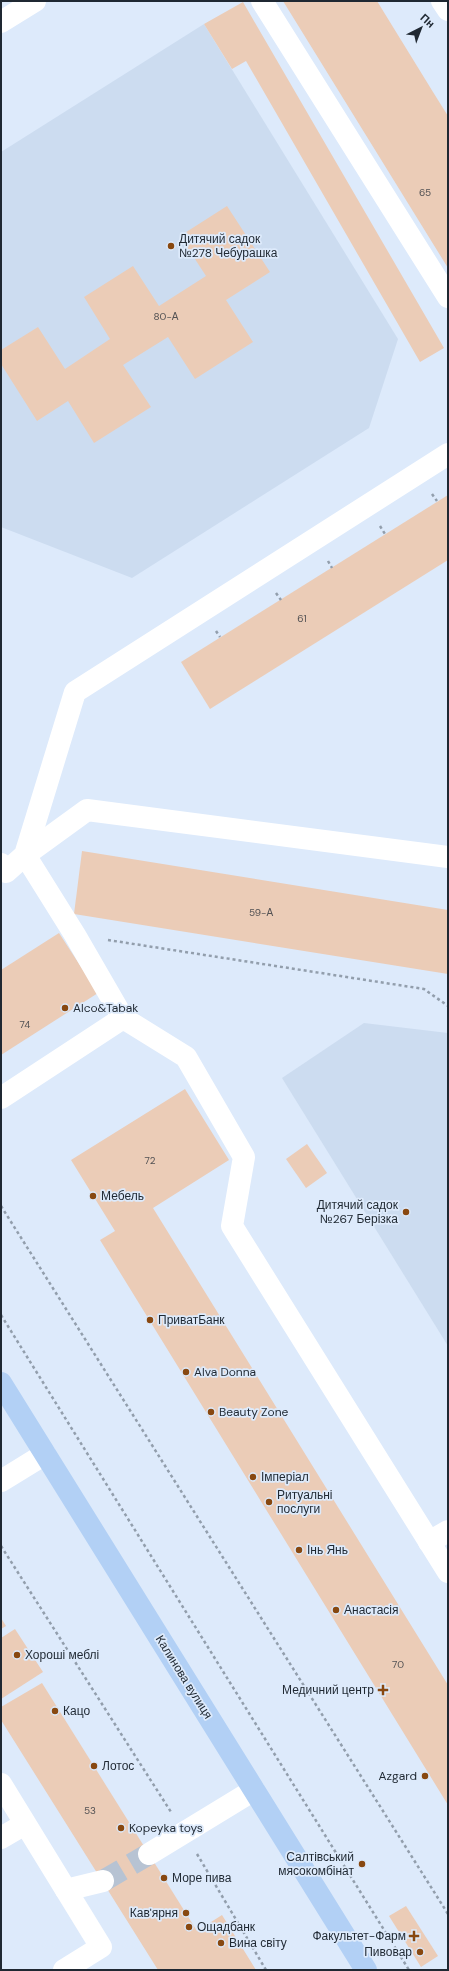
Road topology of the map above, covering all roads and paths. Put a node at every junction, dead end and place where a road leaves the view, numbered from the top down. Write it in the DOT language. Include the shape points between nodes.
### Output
graph roads {
  1 [pos="36,1"];
  2 [pos="262,1"];
  3 [pos="442,1"];
  4 [pos="448,10"];
  5 [pos="1,22"];
  6 [pos="448,297"];
  7 [pos="448,454"];
  8 [pos="25,855"];
  9 [pos="448,856"];
  10 [pos="3,870"];
  11 [pos="75,935"];
  12 [pos="448,1006"];
  13 [pos="123,1018"];
  14 [pos="1,1098"];
  15 [pos="1,1206"];
  16 [pos="1,1315"];
  17 [pos="1,1383"];
  18 [pos="45,1454"];
  19 [pos="1,1481"];
  20 [pos="448,1531"];
  21 [pos="429,1542"];
  22 [pos="1,1546"];
  23 [pos="448,1572"];
  24 [pos="1,1784"];
  25 [pos="254,1790"];
  26 [pos="25,1824"];
  27 [pos="184,1832"];
  28 [pos="1,1838"];
  29 [pos="149,1854"];
  30 [pos="103,1882"];
  31 [pos="66,1890"];
  32 [pos="448,1914"];
  33 [pos="64,1970"];
  34 [pos="266,1970"];
  35 [pos="366,1970"];
  36 [pos="409,1970"];
  1 -- 5 [label="lane"];
  2 -- 6 [label="lane"];
  3 -- 4 [label="lane"];
  7 -- 8 [label="lane" via="74,692"];
  8 -- 9 [label="lane" via="87,810"];
  8 -- 10 [label="lane"];
  8 -- 11 [label="lane"];
  11 -- 12 [label="path" via="424,989"];
  11 -- 13 [label="lane"];
  13 -- 14 [label="lane"];
  13 -- 21 [label="lane" via="186,1057 244,1157 232,1226"];
  15 -- 32 [label="path"];
  16 -- 36 [label="path"];
  17 -- 18 [label="main road, Калинова вулиця"];
  18 -- 19 [label="lane"];
  18 -- 25 [label="main road, Калинова вулиця"];
  20 -- 21 [label="lane"];
  21 -- 23 [label="lane"];
  22 -- 27 [label="path"];
  24 -- 26 [label="lane"];
  25 -- 27 [label="lane"];
  25 -- 35 [label="main road, Калинова вулиця"];
  26 -- 28 [label="lane"];
  26 -- 31 [label="lane"];
  27 -- 29 [label="lane"];
  27 -- 34 [label="path"];
  30 -- 31 [label="lane"];
  31 -- 33 [label="lane" via="102,1947"];
}
